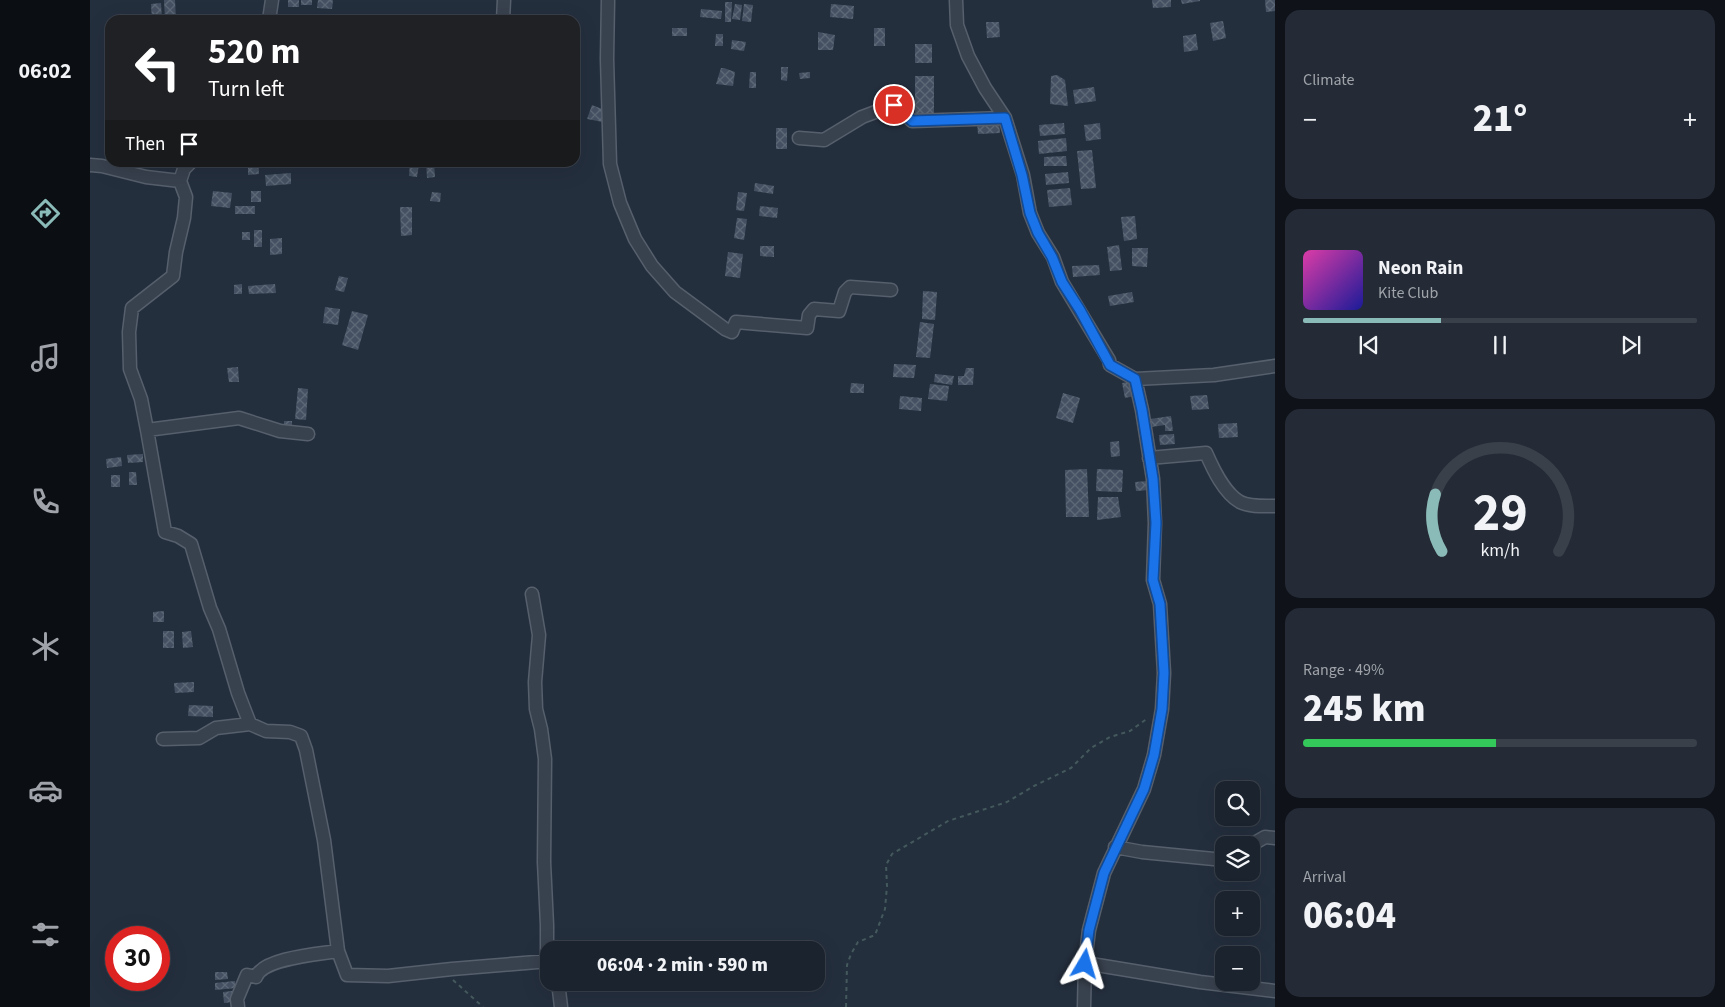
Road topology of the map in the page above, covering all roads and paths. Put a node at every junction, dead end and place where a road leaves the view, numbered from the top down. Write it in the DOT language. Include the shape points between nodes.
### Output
graph roads {
  1 [pos="272,0"];
  2 [pos="504,0"];
  3 [pos="608,0"];
  4 [pos="956,0"];
  5 [pos="270,15"];
  6 [pos="503,15"];
  7 [pos="1005,118"];
  8 [pos="800,138"];
  9 [pos="90,165"];
  10 [pos="105,167"];
  11 [pos="106,167"];
  12 [pos="186,167"];
  13 [pos="180,181"];
  14 [pos="891,290"];
  15 [pos="1275,366"];
  16 [pos="1135,379"];
  17 [pos="147,430"];
  18 [pos="308,434"];
  19 [pos="1149,458"];
  20 [pos="1275,506"];
  21 [pos="532,594"];
  22 [pos="1162,709"];
  23 [pos="250,724"];
  24 [pos="163,739"];
  25 [pos="1275,838"];
  26 [pos="1260,840"];
  27 [pos="1115,847"];
  28 [pos="1215,859"];
  29 [pos="548,941"];
  30 [pos="338,951"];
  31 [pos="540,962"];
  32 [pos="1085,964"];
  33 [pos="444,969"];
  34 [pos="559,991"];
  35 [pos="1275,991"];
  36 [pos="238,1007"];
  37 [pos="483,1007"];
  38 [pos="560,1007"];
  39 [pos="846,1007"];
  40 [pos="1084,1007"];
  1 -- 5 [label="street"];
  2 -- 6 [label="street"];
  3 -- 14 [label="street" via="610,164 620,203 635,239 652,266 675,292 732,332 736,322 807,328 814,308 839,311 850,287"];
  4 -- 7 [label="street" via="957,25 968,56"];
  7 -- 8 [label="street" via="912,121 894,105 862,117 824,140"];
  7 -- 16 [label="street" via="1030,213 1062,282 1110,365"];
  9 -- 10 [label="street"];
  11 -- 13 [label="street"];
  12 -- 13 [label="street"];
  13 -- 17 [label="street" via="186,196 172,276 132,308 130,369 141,399"];
  15 -- 16 [label="street" via="1214,375"];
  16 -- 19 [label="street"];
  17 -- 18 [label="street" via="239,418 280,432"];
  17 -- 23 [label="street" via="165,532 191,544"];
  19 -- 20 [label="street" via="1206,453 1221,483 1240,502"];
  19 -- 22 [label="street" via="1156,523 1153,580 1160,604 1163,648"];
  21 -- 29 [label="street" via="539,635 536,709 545,759 544,862"];
  22 -- 27 [label="street" via="1144,789"];
  22 -- 39 [label="path" via="1130,731 1091,748 1071,768 1007,802 948,821 892,854 886,865 885,909 881,920 875,934 858,942 847,965"];
  23 -- 24 [label="street" via="216,728 199,738"];
  23 -- 30 [label="street" via="266,731 301,736 324,840"];
  25 -- 26 [label="street"];
  27 -- 28 [label="street"];
  27 -- 32 [label="street" via="1104,873 1089,930"];
  30 -- 33 [label="street" via="347,975 388,976"];
  30 -- 36 [label="street" via="287,959 268,966 256,976 246,975 237,999"];
  31 -- 33 [label="street"];
  32 -- 35 [label="street"];
  32 -- 40 [label="street"];
  33 -- 37 [label="path"];
  34 -- 38 [label="street"];
}
